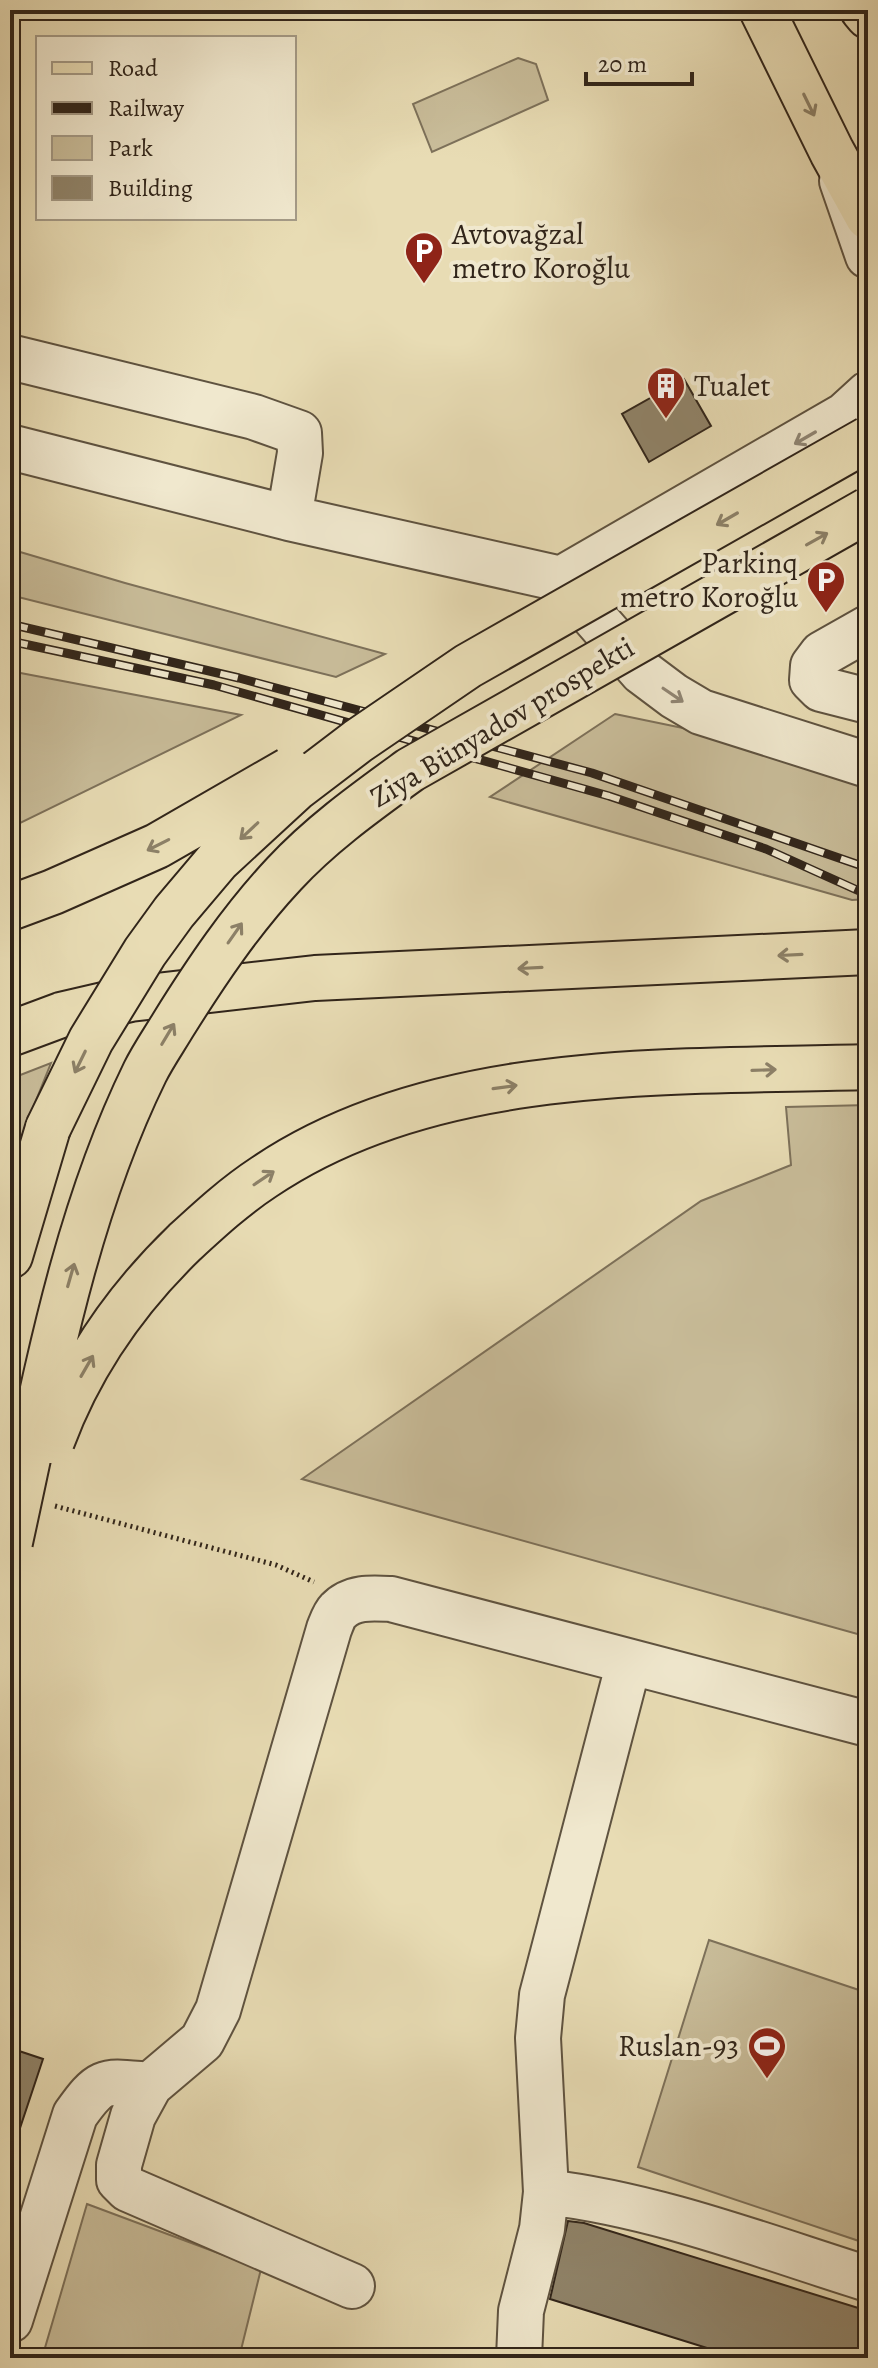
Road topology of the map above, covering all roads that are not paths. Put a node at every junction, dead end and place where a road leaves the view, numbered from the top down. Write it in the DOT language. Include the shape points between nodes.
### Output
graph roads {
  1 [pos="762,10"];
  2 [pos="863,10"];
  3 [pos="868,16"];
  4 [pos="832,152"];
  5 [pos="868,217"];
  6 [pos="868,256"];
  7 [pos="10,357"];
  8 [pos="868,394"];
  9 [pos="868,439"];
  10 [pos="10,447"];
  11 [pos="868,510"];
  12 [pos="289,518"];
  13 [pos="561,579"];
  14 [pos="868,628"];
  15 [pos="468,666"];
  16 [pos="868,701"];
  17 [pos="868,765"];
  18 [pos="10,908"];
  19 [pos="868,952"];
  20 [pos="14,1032"];
  21 [pos="868,1067"];
  22 [pos="10,1256"];
  23 [pos="10,1542"];
  24 [pos="10,1569"];
  25 [pos="629,1662"];
  26 [pos="868,1724"];
  27 [pos="150,2085"];
  28 [pos="546,2192"];
  29 [pos="868,2279"];
  30 [pos="352,2286"];
  31 [pos="10,2320"];
  32 [pos="519,2358"];
  1 -- 4 [label="main road, one-way"];
  2 -- 3 [label="main road"];
  4 -- 5 [label="main road"];
  4 -- 6 [label="street"];
  7 -- 12 [label="street" via="299,433"];
  8 -- 13 [label="street, one-way" via="845,415"];
  9 -- 15 [label="main road, Ziya Bünyadov prospekti, one-way, bridge"];
  10 -- 12 [label="street"];
  23 -- 11 [label="main road, Ziya Bünyadov prospekti, one-way, bridge" via="70,1276 113,1146 146,1070 243,922 286,872 346,816 410,770"];
  12 -- 13 [label="street"];
  13 -- 17 [label="street, one-way" via="642,672 674,696 701,712"];
  14 -- 16 [label="street" via="822,654 813,666 812,680 821,689"];
  15 -- 18 [label="main road, one-way, bridge" via="157,846"];
  15 -- 22 [label="main road, Ziya Bünyadov prospekti, one-way, bridge" via="295,789 218,860 174,912 91,1040 54,1115"];
  19 -- 20 [label="main road, one-way" via="315,978 130,999"];
  24 -- 21 [label="main road, one-way, bridge" via="62,1414 87,1364 158,1268 265,1176 327,1141 401,1112 496,1088 678,1073"];
  25 -- 26 [label="street"];
  25 -- 27 [label="street" via="391,1599 355,1600 338,1611 218,2010 202,2041"];
  25 -- 28 [label="street" via="542,1995 538,2038"];
  27 -- 30 [label="street" via="133,2116 119,2165 119,2180 128,2189"];
  27 -- 31 [label="street" via="103,2084 75,2115"];
  28 -- 29 [label="street" via="658,2214"];
  28 -- 32 [label="street" via="521,2311"];
}
